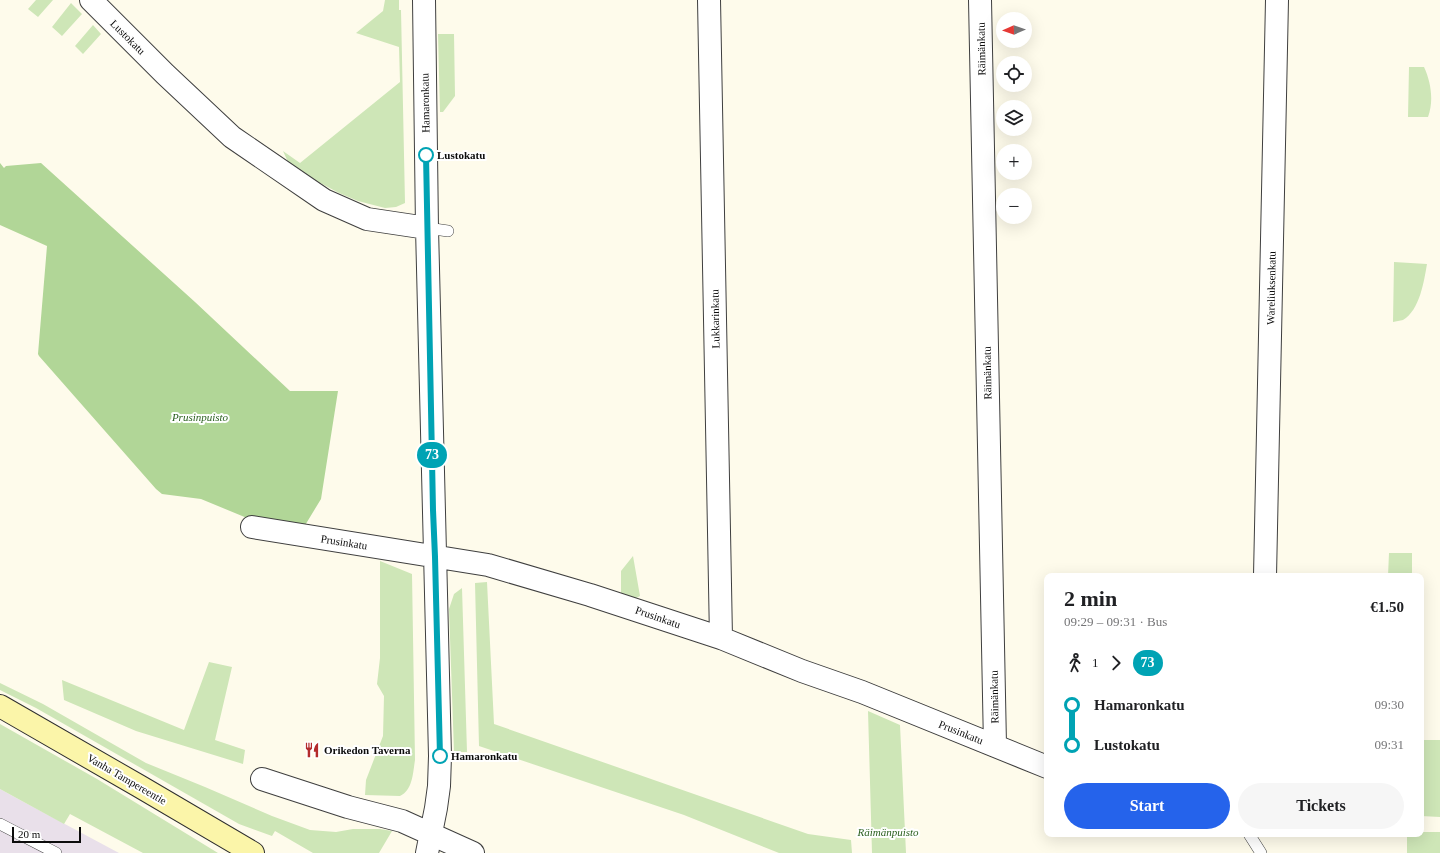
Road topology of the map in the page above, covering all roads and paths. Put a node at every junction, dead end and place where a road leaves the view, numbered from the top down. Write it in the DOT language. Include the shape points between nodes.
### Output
graph roads {
  1 [pos="91,0"];
  2 [pos="424,0"];
  3 [pos="709,0"];
  4 [pos="980,0"];
  5 [pos="1277,0"];
  6 [pos="427,228"];
  7 [pos="448,231"];
  8 [pos="252,527"];
  9 [pos="435,557"];
  10 [pos="1265,573"];
  11 [pos="721,638"];
  12 [pos="0,706"];
  13 [pos="995,745"];
  14 [pos="1044,766"];
  15 [pos="262,779"];
  16 [pos="0,824"];
  17 [pos="1251,837"];
  18 [pos="429,844"];
  19 [pos="56,853"];
  20 [pos="253,853"];
  21 [pos="473,853"];
  22 [pos="1262,853"];
  1 -- 6 [label="street, Lustokatu" via="232,137 324,200 366,219"];
  2 -- 6 [label="street, Hamaronkatu"];
  3 -- 11 [label="street, Lukkarinkatu"];
  4 -- 13 [label="street, Räimänkatu"];
  5 -- 10 [label="street, Wareliuksenkatu"];
  6 -- 7 [label="lane"];
  6 -- 9 [label="street, Hamaronkatu"];
  8 -- 9 [label="street, Prusinkatu"];
  9 -- 11 [label="street, Prusinkatu" via="488,565 514,572"];
  9 -- 18 [label="street, Hamaronkatu" via="440,756 439,786"];
  11 -- 13 [label="street, Prusinkatu"];
  12 -- 20 [label="main road, Vanha Tampereentie"];
  13 -- 14 [label="street, Prusinkatu"];
  15 -- 18 [label="street" via="348,807 402,821"];
  16 -- 19 [label="lane"];
  17 -- 22 [label="lane"];
  18 -- 21 [label="street"];
}
